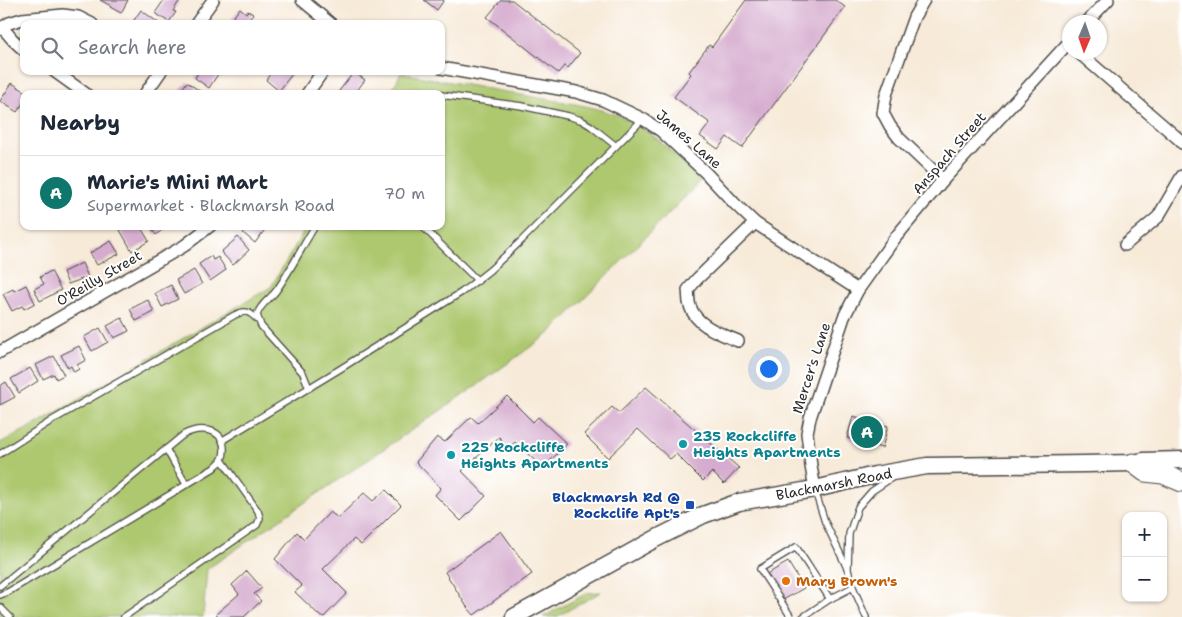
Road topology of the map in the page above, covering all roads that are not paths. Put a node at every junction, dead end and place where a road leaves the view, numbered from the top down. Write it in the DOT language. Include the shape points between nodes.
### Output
graph roads {
  1 [pos="213,0"];
  2 [pos="302,0"];
  3 [pos="924,0"];
  4 [pos="1108,0"];
  5 [pos="1094,15"];
  6 [pos="84,20"];
  7 [pos="199,20"];
  8 [pos="326,20"];
  9 [pos="1,28"];
  10 [pos="20,46"];
  11 [pos="1062,51"];
  12 [pos="1087,60"];
  13 [pos="445,69"];
  14 [pos="60,75"];
  15 [pos="158,75"];
  16 [pos="320,75"];
  17 [pos="80,90"];
  18 [pos="148,90"];
  19 [pos="310,90"];
  20 [pos="445,96"];
  21 [pos="643,119"];
  22 [pos="1182,143"];
  23 [pos="616,146"];
  24 [pos="1182,176"];
  25 [pos="943,180"];
  26 [pos="755,223"];
  27 [pos="205,230"];
  28 [pos="313,230"];
  29 [pos="426,230"];
  30 [pos="1125,245"];
  31 [pos="478,280"];
  32 [pos="858,290"];
  33 [pos="258,320"];
  34 [pos="738,341"];
  35 [pos="0,352"];
  36 [pos="309,388"];
  37 [pos="223,440"];
  38 [pos="166,449"];
  39 [pos="0,454"];
  40 [pos="222,460"];
  41 [pos="1182,460"];
  42 [pos="1133,463"];
  43 [pos="905,470"];
  44 [pos="1182,482"];
  45 [pos="186,484"];
  46 [pos="815,489"];
  47 [pos="848,570"];
  48 [pos="0,586"];
  49 [pos="853,587"];
  50 [pos="0,595"];
  51 [pos="830,599"];
  52 [pos="0,608"];
  53 [pos="10,617"];
  54 [pos="124,617"];
  55 [pos="514,617"];
  56 [pos="791,617"];
  57 [pos="803,617"];
  58 [pos="866,617"];
  1 -- 7 [label="street"];
  2 -- 8 [label="street"];
  3 -- 25 [label="street" via="914,17 886,95 883,113 899,138"];
  4 -- 5 [label="street"];
  6 -- 9 [label="street" via="63,15 22,19"];
  9 -- 10 [label="street"];
  11 -- 25 [label="street, Anspach Street"];
  12 -- 22 [label="street"];
  13 -- 21 [label="street, James Lane" via="576,92"];
  14 -- 17 [label="street"];
  15 -- 18 [label="street"];
  16 -- 19 [label="street"];
  20 -- 23 [label="lane" via="568,116 591,126"];
  21 -- 23 [label="lane"];
  21 -- 26 [label="street, James Lane" via="661,131"];
  23 -- 31 [label="lane"];
  24 -- 30 [label="street" via="1158,217"];
  25 -- 32 [label="street, Anspach Street"];
  26 -- 32 [label="street, James Lane"];
  26 -- 34 [label="street" via="688,290 689,305 695,316 715,331"];
  27 -- 35 [label="street, O'Reilly Street" via="184,246"];
  28 -- 33 [label="lane" via="280,284 261,306"];
  29 -- 31 [label="lane"];
  31 -- 36 [label="lane"];
  32 -- 46 [label="street, Mercer's Lane" via="844,317 810,418 807,433"];
  33 -- 36 [label="lane" via="303,373"];
  33 -- 39 [label="lane" via="247,311 232,316"];
  36 -- 37 [label="lane"];
  37 -- 38 [label="lane" via="218,434 200,429 182,435"];
  37 -- 40 [label="lane"];
  38 -- 45 [label="lane"];
  38 -- 48 [label="lane"];
  40 -- 45 [label="lane"];
  40 -- 54 [label="lane" via="258,512 258,525"];
  41 -- 42 [label="street, Blackmarsh Road"];
  42 -- 43 [label="street, Blackmarsh Road" via="927,466"];
  42 -- 44 [label="main road" via="1146,472 1163,474"];
  43 -- 46 [label="street, Blackmarsh Road"];
  43 -- 47 [label="lane" via="872,491 858,507 849,534"];
  45 -- 50 [label="lane"];
  46 -- 47 [label="lane" via="825,522"];
  46 -- 55 [label="street, Blackmarsh Road" via="738,502 703,515"];
  47 -- 49 [label="lane"];
  49 -- 51 [label="lane"];
  49 -- 58 [label="lane"];
  51 -- 56 [label="lane" via="796,547 760,569"];
  51 -- 57 [label="lane"];
  52 -- 53 [label="lane"];
}
